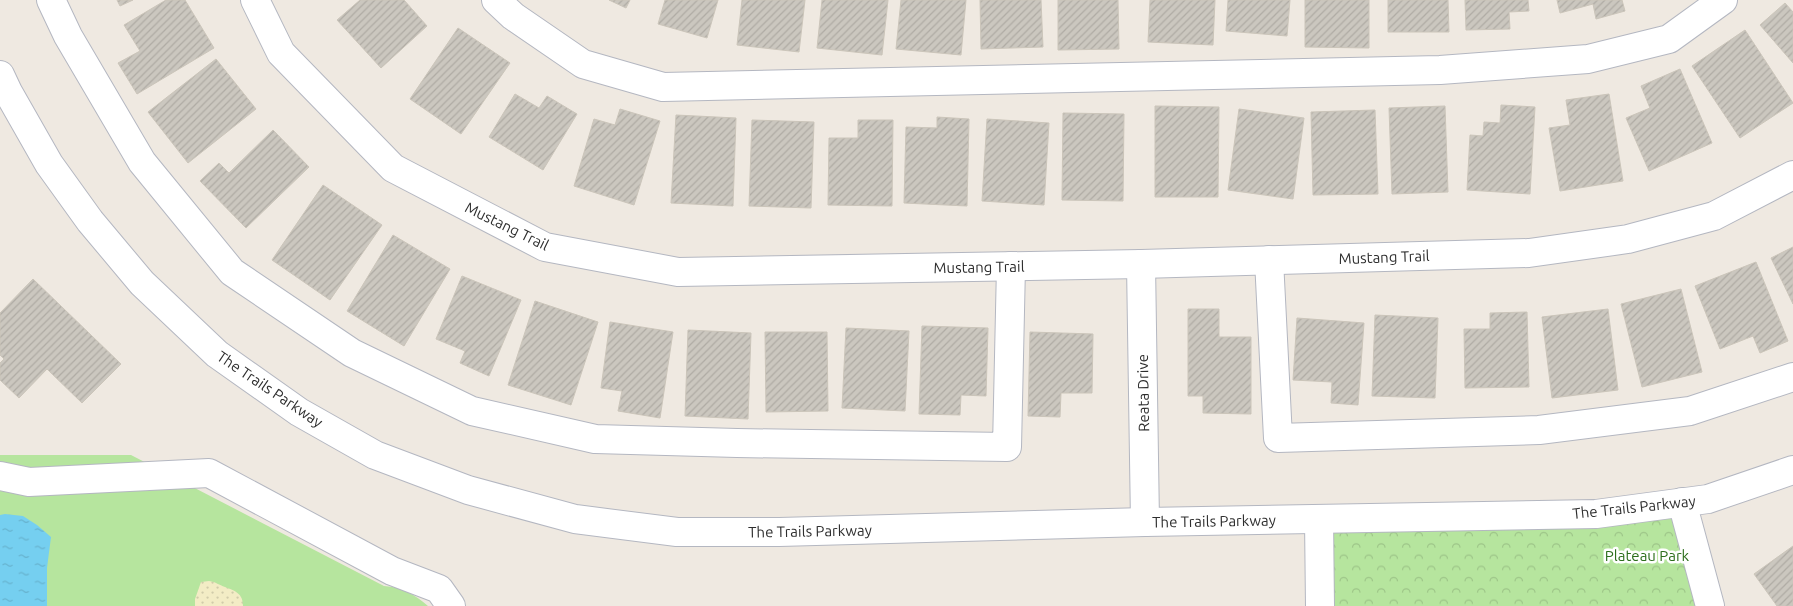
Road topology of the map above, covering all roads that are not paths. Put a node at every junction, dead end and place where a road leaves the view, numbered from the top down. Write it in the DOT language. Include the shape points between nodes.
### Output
graph roads {
  1 [pos="50,0"];
  2 [pos="256,0"];
  3 [pos="1723,0"];
  4 [pos="511,5"];
  5 [pos="0,75"];
  6 [pos="1793,176"];
  7 [pos="1269,260"];
  8 [pos="1141,264"];
  9 [pos="1011,266"];
  10 [pos="1793,378"];
  11 [pos="1793,470"];
  12 [pos="0,476"];
  13 [pos="1682,502"];
  14 [pos="1319,519"];
  15 [pos="1145,522"];
  16 [pos="451,606"];
  17 [pos="1320,606"];
  18 [pos="1710,606"];
  1 -- 9 [label="street" via="142,162 232,272 352,353 472,411 595,439 1007,447"];
  2 -- 9 [label="street, Mustang Trail" via="281,53 393,168 545,247 678,272"];
  3 -- 4 [label="street" via="1669,39 1588,59 1440,70 663,87 583,64"];
  5 -- 15 [label="street, The Trails Parkway" via="48,164 142,284 217,354 299,412 375,455 468,490 575,519 677,532"];
  6 -- 7 [label="street, Mustang Trail" via="1714,216 1628,238 1529,253"];
  7 -- 8 [label="street, Mustang Trail"];
  7 -- 10 [label="street" via="1278,438 1539,430 1690,411"];
  8 -- 9 [label="street, Mustang Trail"];
  8 -- 15 [label="street, Reata Drive"];
  11 -- 13 [label="street, The Trails Parkway" via="1708,499"];
  12 -- 16 [label="street" via="29,482 209,474 392,571 439,589"];
  13 -- 14 [label="street, The Trails Parkway" via="1596,514"];
  13 -- 18 [label="street"];
  14 -- 15 [label="street, The Trails Parkway"];
  14 -- 17 [label="street"];
}
